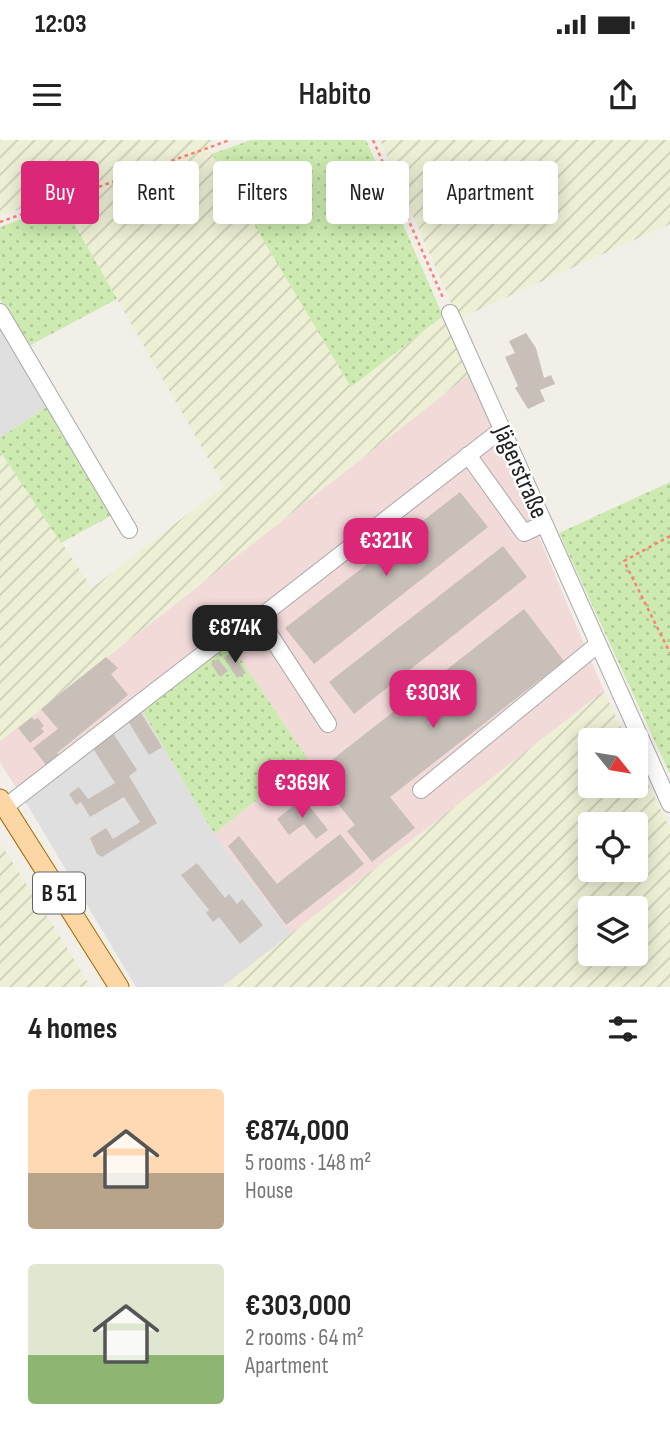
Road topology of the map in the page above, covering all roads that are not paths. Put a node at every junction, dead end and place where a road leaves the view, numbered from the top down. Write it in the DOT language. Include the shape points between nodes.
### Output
graph roads {
  1 [pos="0,312"];
  2 [pos="450,313"];
  3 [pos="501,430"];
  4 [pos="468,455"];
  5 [pos="543,524"];
  6 [pos="129,530"];
  7 [pos="259,618"];
  8 [pos="597,645"];
  9 [pos="328,724"];
  10 [pos="421,790"];
  11 [pos="3,803"];
  12 [pos="670,804"];
  13 [pos="119,987"];
  1 -- 6 [label="street"];
  2 -- 3 [label="street, Jägerstraße"];
  3 -- 4 [label="street"];
  3 -- 5 [label="street, Jägerstraße"];
  4 -- 5 [label="street" via="524,533"];
  4 -- 7 [label="street"];
  5 -- 8 [label="street, Jägerstraße"];
  7 -- 9 [label="street"];
  7 -- 11 [label="street" via="226,637"];
  8 -- 10 [label="street"];
  8 -- 12 [label="street, Jägerstraße"];
  11 -- 13 [label="main road, B 51"];
}
